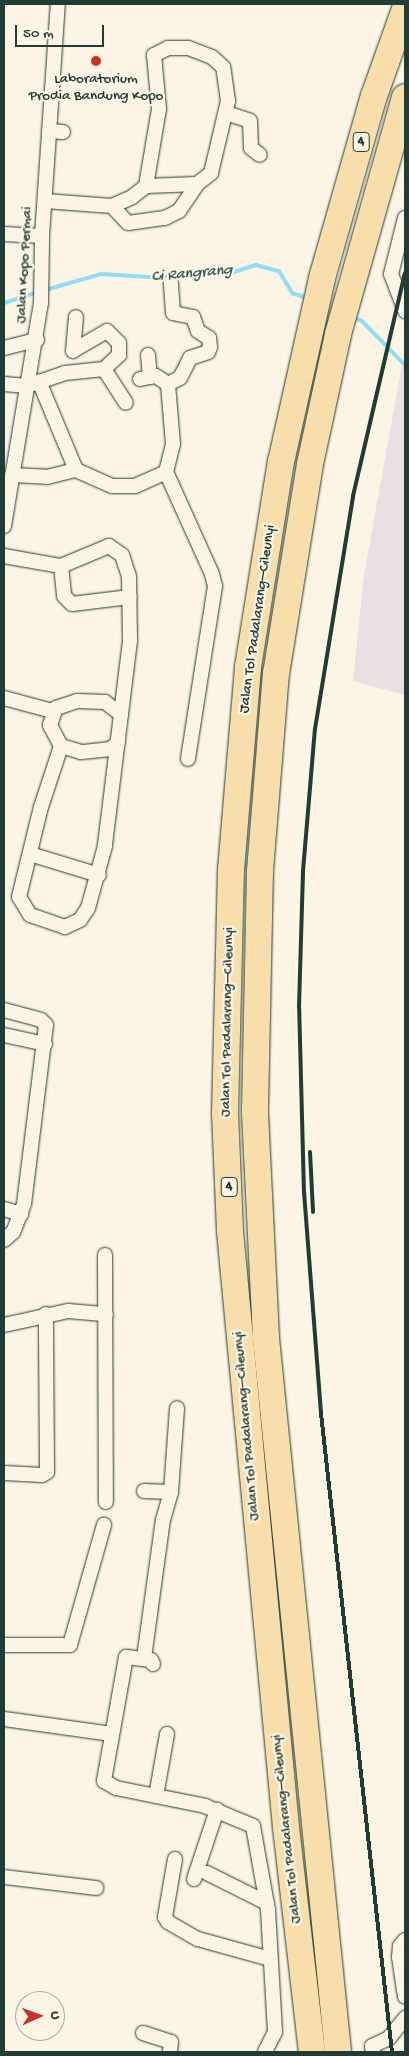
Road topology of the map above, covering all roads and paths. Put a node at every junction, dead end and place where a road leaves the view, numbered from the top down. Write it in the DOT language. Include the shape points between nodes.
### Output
graph roads {
  1 [pos="58,4"];
  2 [pos="405,8"];
  3 [pos="405,97"];
  4 [pos="226,113"];
  5 [pos="48,132"];
  6 [pos="63,132"];
  7 [pos="260,154"];
  8 [pos="197,184"];
  9 [pos="146,186"];
  10 [pos="45,201"];
  11 [pos="112,206"];
  12 [pos="405,218"];
  13 [pos="4,234"];
  14 [pos="42,236"];
  15 [pos="171,282"];
  16 [pos="405,311"];
  17 [pos="76,318"];
  18 [pos="37,340"];
  19 [pos="4,348"];
  20 [pos="148,355"];
  21 [pos="104,369"];
  22 [pos="33,383"];
  23 [pos="4,384"];
  24 [pos="168,384"];
  25 [pos="126,403"];
  26 [pos="76,470"];
  27 [pos="166,472"];
  28 [pos="12,475"];
  29 [pos="4,526"];
  30 [pos="4,556"];
  31 [pos="61,566"];
  32 [pos="130,597"];
  33 [pos="4,698"];
  34 [pos="52,711"];
  35 [pos="121,714"];
  36 [pos="118,742"];
  37 [pos="61,746"];
  38 [pos="188,759"];
  39 [pos="30,854"];
  40 [pos="98,875"];
  41 [pos="4,1010"];
  42 [pos="4,1035"];
  43 [pos="45,1044"];
  44 [pos="4,1209"];
  45 [pos="21,1214"];
  46 [pos="4,1240"];
  47 [pos="105,1255"];
  48 [pos="46,1314"];
  49 [pos="106,1314"];
  50 [pos="4,1324"];
  51 [pos="177,1408"];
  52 [pos="4,1473"];
  53 [pos="144,1491"];
  54 [pos="172,1492"];
  55 [pos="106,1502"];
  56 [pos="104,1526"];
  57 [pos="4,1645"];
  58 [pos="4,1719"];
  59 [pos="112,1734"];
  60 [pos="167,1734"];
  61 [pos="156,1796"];
  62 [pos="217,1810"];
  63 [pos="175,1859"];
  64 [pos="207,1873"];
  65 [pos="4,1877"];
  66 [pos="194,1879"];
  67 [pos="96,1888"];
  68 [pos="267,1904"];
  69 [pos="405,1940"];
  70 [pos="270,1959"];
  71 [pos="405,1997"];
  72 [pos="405,2018"];
  73 [pos="143,2033"];
  74 [pos="170,2052"];
  75 [pos="266,2052"];
  76 [pos="312,2052"];
  77 [pos="338,2052"];
  78 [pos="373,2052"];
  1 -- 5 [label="street, Jalan Kopo Permai" via="62,44"];
  2 -- 76 [label="highway, Jalan Tol Padalarang–Cileunyi / 4" via="374,96 322,278 281,462 248,667 231,870 226,1114 240,1362"];
  3 -- 77 [label="highway, Jalan Tol Padalarang–Cileunyi / 4" via="338,334 310,464 276,674 260,871 255,1109 266,1338"];
  4 -- 7 [label="street" via="250,120 251,148"];
  4 -- 8 [label="street" via="211,173"];
  4 -- 9 [label="street" via="228,91 223,67 212,57 188,48 168,48 154,55 158,109"];
  5 -- 6 [label="street"];
  5 -- 10 [label="street, Jalan Kopo Permai"];
  8 -- 9 [label="street"];
  8 -- 11 [label="street" via="179,211 156,221 128,223"];
  9 -- 11 [label="street"];
  10 -- 11 [label="street"];
  10 -- 14 [label="street, Jalan Kopo Permai"];
  12 -- 16 [label="street" via="391,274"];
  13 -- 14 [label="street"];
  14 -- 18 [label="street, Jalan Kopo Permai" via="42,303"];
  15 -- 24 [label="street" via="173,313 193,317 198,331 210,338 210,347 208,352 190,358 180,378"];
  17 -- 21 [label="street" via="73,351 108,331 119,343 119,355"];
  18 -- 19 [label="street"];
  18 -- 22 [label="street, Jalan Kopo Permai"];
  20 -- 24 [label="street" via="145,378"];
  21 -- 22 [label="street" via="65,373"];
  21 -- 25 [label="street"];
  22 -- 23 [label="street"];
  22 -- 26 [label="street"];
  22 -- 28 [label="street, Jalan Kopo Permai"];
  24 -- 27 [label="street" via="173,444"];
  26 -- 27 [label="street" via="112,486 135,486"];
  26 -- 28 [label="street" via="47,477"];
  27 -- 38 [label="street" via="214,581"];
  28 -- 29 [label="street, Jalan Kopo Permai"];
  30 -- 31 [label="street"];
  31 -- 32 [label="street" via="64,596 72,604"];
  31 -- 32 [label="street" via="106,546 116,548 127,567"];
  32 -- 35 [label="street" via="130,641"];
  33 -- 34 [label="street"];
  34 -- 35 [label="street" via="63,704 96,701 113,705"];
  34 -- 37 [label="street" via="50,724"];
  35 -- 36 [label="street"];
  36 -- 37 [label="street" via="100,752"];
  36 -- 40 [label="street" via="115,787"];
  37 -- 39 [label="street"];
  39 -- 40 [label="street"];
  39 -- 40 [label="street" via="20,890 21,903 30,915 52,925 70,926 80,920"];
  41 -- 43 [label="street" via="45,1022"];
  42 -- 43 [label="street"];
  43 -- 45 [label="street"];
  44 -- 45 [label="street"];
  45 -- 46 [label="street" via="13,1232"];
  47 -- 49 [label="street"];
  48 -- 49 [label="street" via="87,1311"];
  48 -- 50 [label="street"];
  48 -- 52 [label="street" via="47,1472"];
  49 -- 55 [label="street"];
  51 -- 54 [label="street"];
  53 -- 54 [label="street"];
  54 -- 59 [label="street" via="162,1530 148,1661 126,1657"];
  56 -- 57 [label="street" via="70,1646"];
  58 -- 59 [label="street"];
  59 -- 61 [label="street" via="106,1783"];
  60 -- 61 [label="street"];
  61 -- 62 [label="street"];
  62 -- 66 [label="street"];
  62 -- 68 [label="street" via="253,1826"];
  63 -- 70 [label="street" via="165,1917 168,1922 198,1939"];
  64 -- 68 [label="street"];
  65 -- 67 [label="street"];
  68 -- 70 [label="street"];
  69 -- 71 [label="street" via="400,1957"];
  70 -- 75 [label="street" via="274,2032"];
  72 -- 78 [label="street" via="389,2038 372,2046"];
  73 -- 74 [label="street" via="171,2042"];
}
